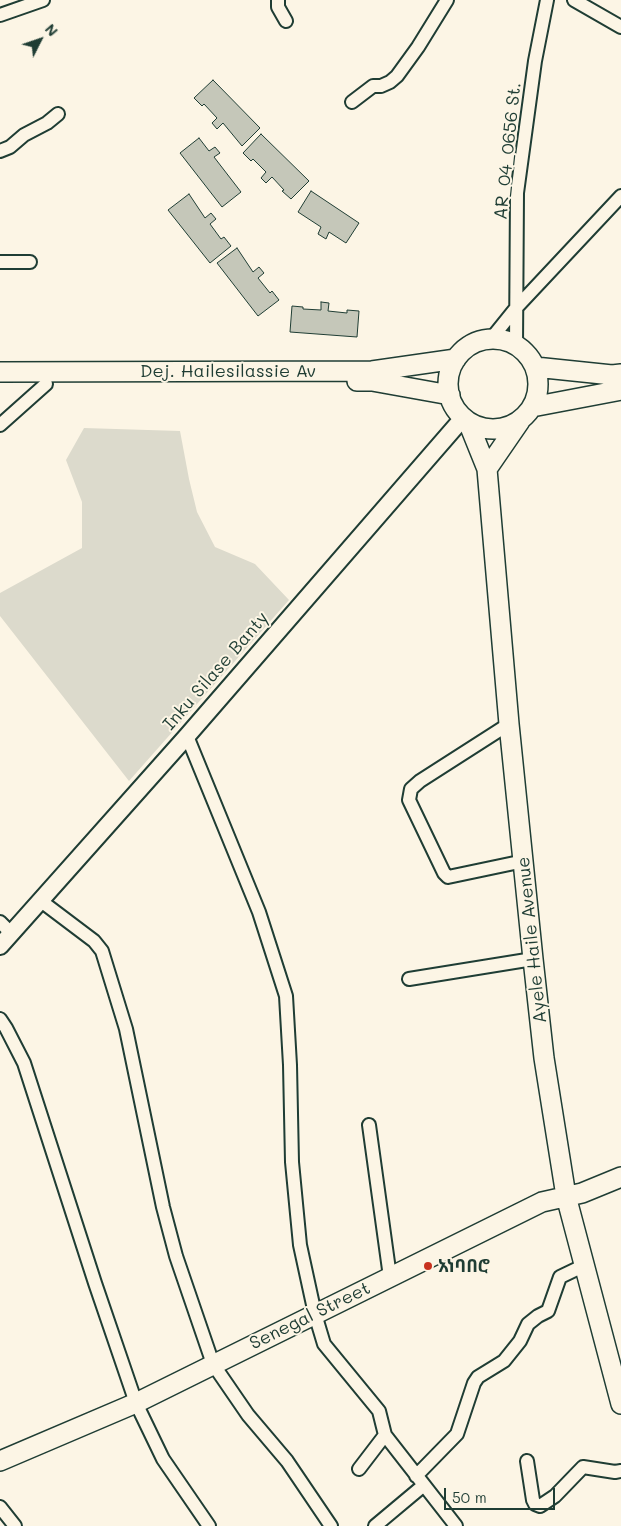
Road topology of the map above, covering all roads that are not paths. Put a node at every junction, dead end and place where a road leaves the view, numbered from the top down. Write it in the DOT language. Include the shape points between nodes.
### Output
graph roads {
  1 [pos="43,0"];
  2 [pos="278,0"];
  3 [pos="447,0"];
  4 [pos="547,0"];
  5 [pos="574,0"];
  6 [pos="0,15"];
  7 [pos="286,21"];
  8 [pos="621,26"];
  9 [pos="352,102"];
  10 [pos="58,114"];
  11 [pos="0,152"];
  12 [pos="621,196"];
  13 [pos="0,262"];
  14 [pos="30,262"];
  15 [pos="516,308"];
  16 [pos="491,339"];
  17 [pos="516,346"];
  18 [pos="456,359"];
  19 [pos="535,367"];
  20 [pos="0,372"];
  21 [pos="621,374"];
  22 [pos="0,384"];
  23 [pos="46,384"];
  24 [pos="621,390"];
  25 [pos="450,395"];
  26 [pos="532,407"];
  27 [pos="464,420"];
  28 [pos="520,421"];
  29 [pos="0,425"];
  30 [pos="487,469"];
  31 [pos="509,724"];
  32 [pos="187,736"];
  33 [pos="524,861"];
  34 [pos="41,901"];
  35 [pos="6,928"];
  36 [pos="0,946"];
  37 [pos="533,959"];
  38 [pos="409,979"];
  39 [pos="0,1019"];
  40 [pos="369,1126"];
  41 [pos="621,1177"];
  42 [pos="566,1196"];
  43 [pos="585,1265"];
  44 [pos="390,1277"];
  45 [pos="316,1314"];
  46 [pos="213,1364"];
  47 [pos="136,1403"];
  48 [pos="621,1404"];
  49 [pos="385,1435"];
  50 [pos="0,1461"];
  51 [pos="527,1461"];
  52 [pos="359,1469"];
  53 [pos="621,1471"];
  54 [pos="420,1481"];
  55 [pos="0,1507"];
  56 [pos="15,1526"];
  57 [pos="209,1526"];
  58 [pos="331,1526"];
  59 [pos="376,1526"];
  60 [pos="456,1526"];
  1 -- 6 [label="street"];
  2 -- 7 [label="street"];
  3 -- 9 [label="street" via="397,76 381,86 373,86"];
  4 -- 15 [label="street, AR_04_0656 St." via="517,193"];
  5 -- 8 [label="street"];
  10 -- 11 [label="street"];
  12 -- 15 [label="street"];
  13 -- 14 [label="street"];
  15 -- 16 [label="street"];
  15 -- 17 [label="street, AR_04_0656 St."];
  16 -- 17 [label="main road"];
  16 -- 18 [label="main road" via="473,344"];
  17 -- 19 [label="main road"];
  18 -- 20 [label="main road, Dej. Hailesilassie Av" via="372,371"];
  18 -- 25 [label="main road" via="449,377"];
  19 -- 21 [label="main road"];
  19 -- 26 [label="main road" via="539,386"];
  22 -- 23 [label="main road, Dej. Hailesilassie Av"];
  23 -- 25 [label="main road, Dej. Hailesilassie Av" via="372,380"];
  23 -- 29 [label="street"];
  24 -- 26 [label="main road"];
  25 -- 27 [label="main road"];
  26 -- 28 [label="main road"];
  27 -- 28 [label="main road" via="494,430"];
  27 -- 30 [label="main road, Ayele Haile Avenue"];
  27 -- 32 [label="street, Inku Silase Banty"];
  28 -- 30 [label="main road"];
  30 -- 31 [label="main road, Ayele Haile Avenue"];
  31 -- 33 [label="main road, Ayele Haile Avenue"];
  31 -- 33 [label="street" via="420,781 411,789 409,800 448,877"];
  32 -- 34 [label="street, Inku Silase Banty"];
  32 -- 45 [label="street" via="259,912 286,996 292,1162 300,1246"];
  33 -- 37 [label="main road, Ayele Haile Avenue"];
  34 -- 35 [label="street, Inku Silase Banty"];
  34 -- 46 [label="street" via="94,941 102,951 126,1029 176,1256"];
  35 -- 36 [label="street, Inku Silase Banty"];
  37 -- 38 [label="street"];
  37 -- 42 [label="main road, Ayele Haile Avenue" via="544,1058"];
  39 -- 47 [label="street" via="24,1063"];
  40 -- 44 [label="street"];
  41 -- 42 [label="main road, Senegal Street"];
  42 -- 43 [label="main road, Ayele Haile Avenue"];
  42 -- 44 [label="main road, Senegal Street" via="542,1202"];
  43 -- 48 [label="main road, Ayele Haile Avenue"];
  43 -- 54 [label="street" via="560,1277 548,1311 528,1324 520,1341 504,1361 474,1383 457,1434"];
  44 -- 45 [label="main road, Senegal Street"];
  45 -- 46 [label="main road, Senegal Street"];
  45 -- 49 [label="street" via="324,1344 379,1411"];
  46 -- 47 [label="main road, Senegal Street"];
  46 -- 58 [label="street" via="248,1415 287,1461"];
  47 -- 50 [label="main road, Senegal Street"];
  47 -- 57 [label="street" via="162,1459"];
  49 -- 52 [label="street"];
  49 -- 54 [label="street"];
  51 -- 53 [label="street" via="533,1500 540,1506 555,1496 583,1467"];
  54 -- 59 [label="street"];
  54 -- 60 [label="street"];
  55 -- 56 [label="street"];
}
